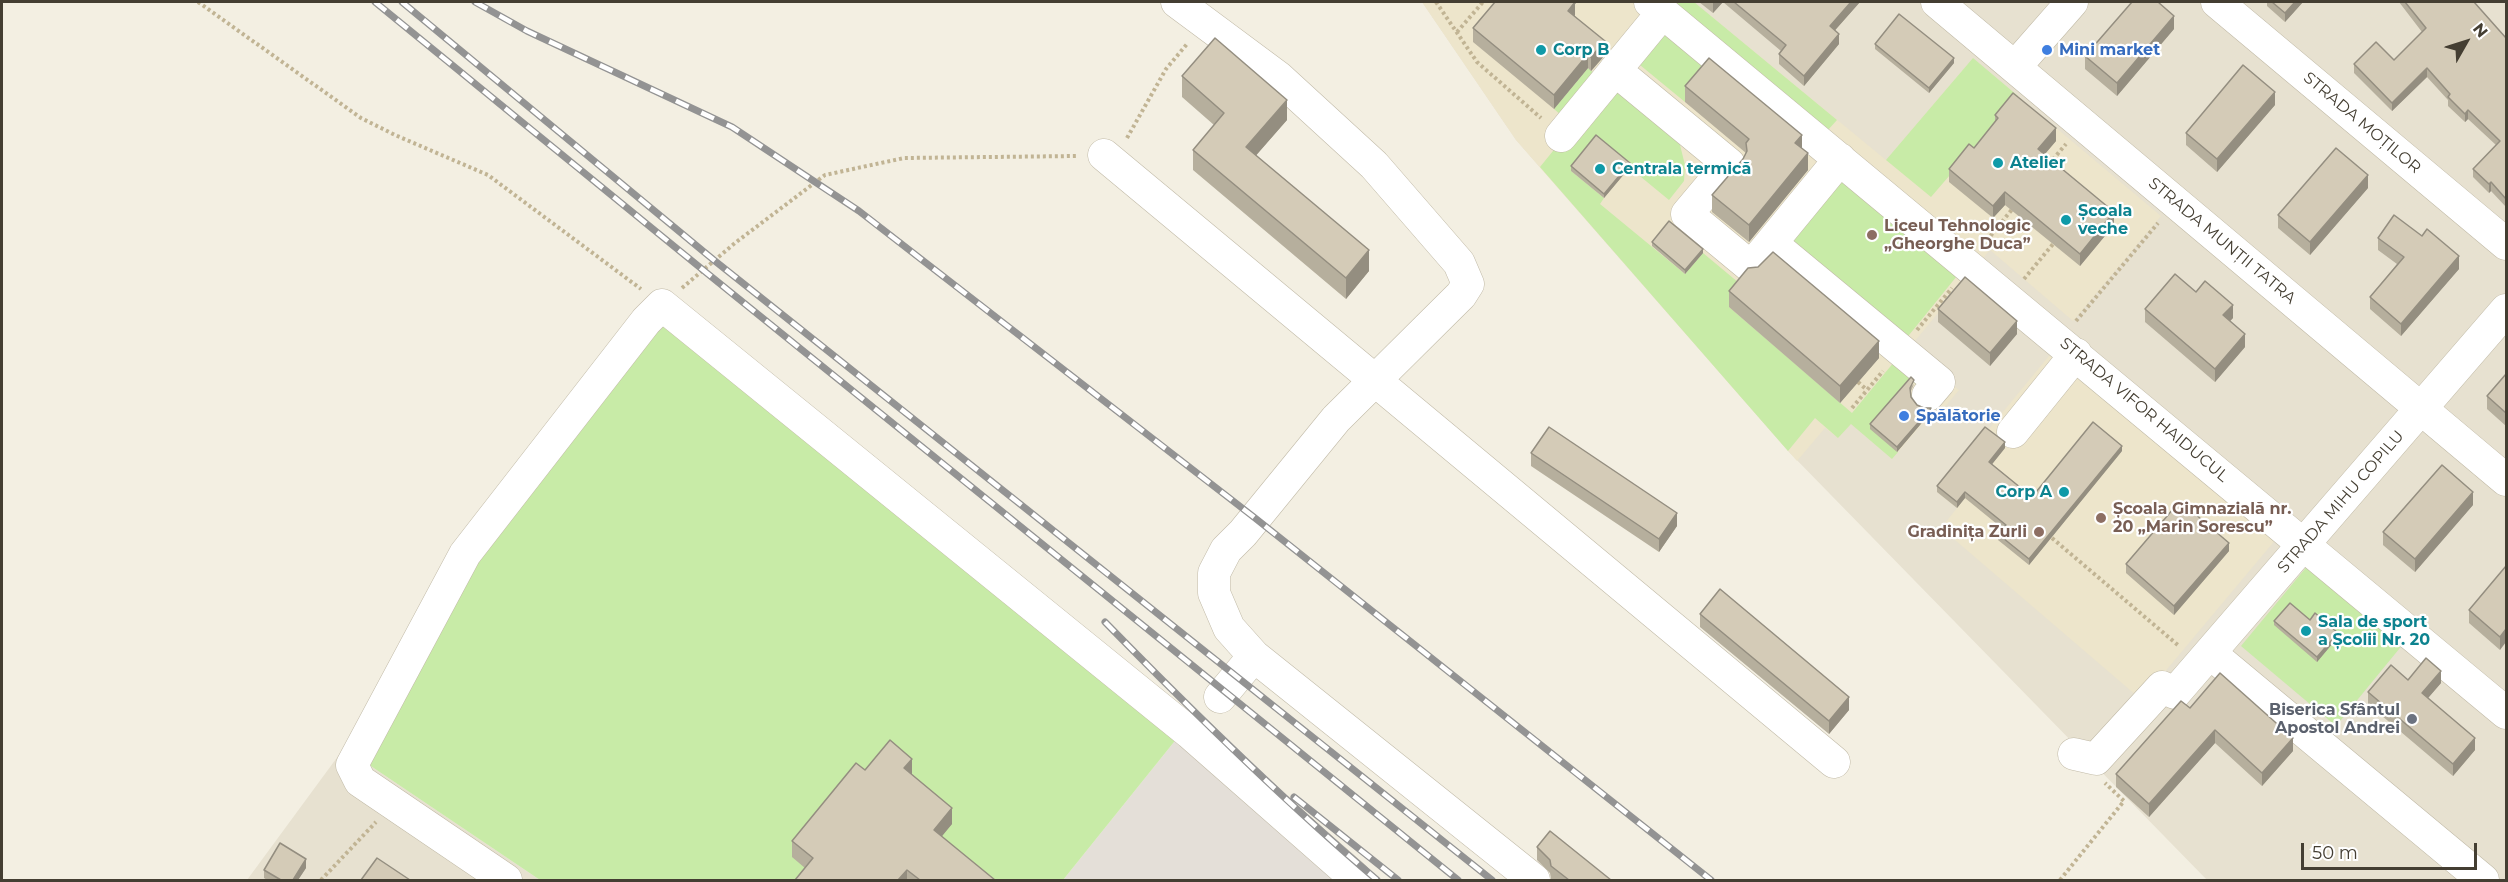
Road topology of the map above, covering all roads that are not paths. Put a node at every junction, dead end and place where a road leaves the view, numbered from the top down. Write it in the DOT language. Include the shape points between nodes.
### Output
graph roads {
  1 [pos="1177,2"];
  2 [pos="1937,2"];
  3 [pos="2072,2"];
  4 [pos="2217,2"];
  5 [pos="1656,7"];
  6 [pos="2015,67"];
  7 [pos="1615,70"];
  8 [pos="1561,136"];
  9 [pos="1104,155"];
  10 [pos="1840,159"];
  11 [pos="1771,243"];
  12 [pos="2506,244"];
  13 [pos="2506,310"];
  14 [pos="2068,348"];
  15 [pos="1374,381"];
  16 [pos="1928,395"];
  17 [pos="2421,409"];
  18 [pos="2013,432"];
  19 [pos="2506,480"];
  20 [pos="2305,544"];
  21 [pos="1254,656"];
  22 [pos="2205,658"];
  23 [pos="1220,697"];
  24 [pos="2506,713"];
  25 [pos="2074,754"];
  26 [pos="1834,762"];
  27 [pos="506,880"];
  28 [pos="1354,880"];
  29 [pos="1534,880"];
  30 [pos="2483,880"];
  1 -- 15 [label="street" via="1278,77 1374,165 1459,263 1468,284 1461,295"];
  2 -- 6 [label="street, STRADA MUNȚII TATRA"];
  3 -- 6 [label="street"];
  4 -- 12 [label="street, STRADA MOȚILOR"];
  5 -- 7 [label="street"];
  5 -- 10 [label="street, STRADA VIFOR HAIDUCUL"];
  6 -- 17 [label="street, STRADA MUNȚII TATRA"];
  7 -- 8 [label="street"];
  7 -- 11 [label="street" via="1729,164 1687,214 1751,267"];
  9 -- 15 [label="street"];
  10 -- 11 [label="street"];
  10 -- 14 [label="street, STRADA VIFOR HAIDUCUL"];
  11 -- 16 [label="street" via="1939,382"];
  13 -- 17 [label="street, STRADA MIHU COPILU"];
  14 -- 18 [label="street"];
  14 -- 20 [label="street, STRADA VIFOR HAIDUCUL"];
  15 -- 21 [label="street" via="1321,436 1226,549 1214,573 1214,593 1229,628"];
  15 -- 26 [label="street"];
  17 -- 19 [label="street, STRADA MUNȚII TATRA"];
  17 -- 20 [label="street, STRADA MIHU COPILU"];
  20 -- 22 [label="street, STRADA MIHU COPILU"];
  20 -- 24 [label="street, STRADA VIFOR HAIDUCUL"];
  21 -- 23 [label="street"];
  21 -- 29 [label="street"];
  22 -- 25 [label="street, STRADA MIHU COPILU" via="2175,693 2162,687 2096,759"];
  22 -- 30 [label="street"];
  27 -- 28 [label="street" via="360,781 352,765 465,554 662,305 1190,734"];
}
